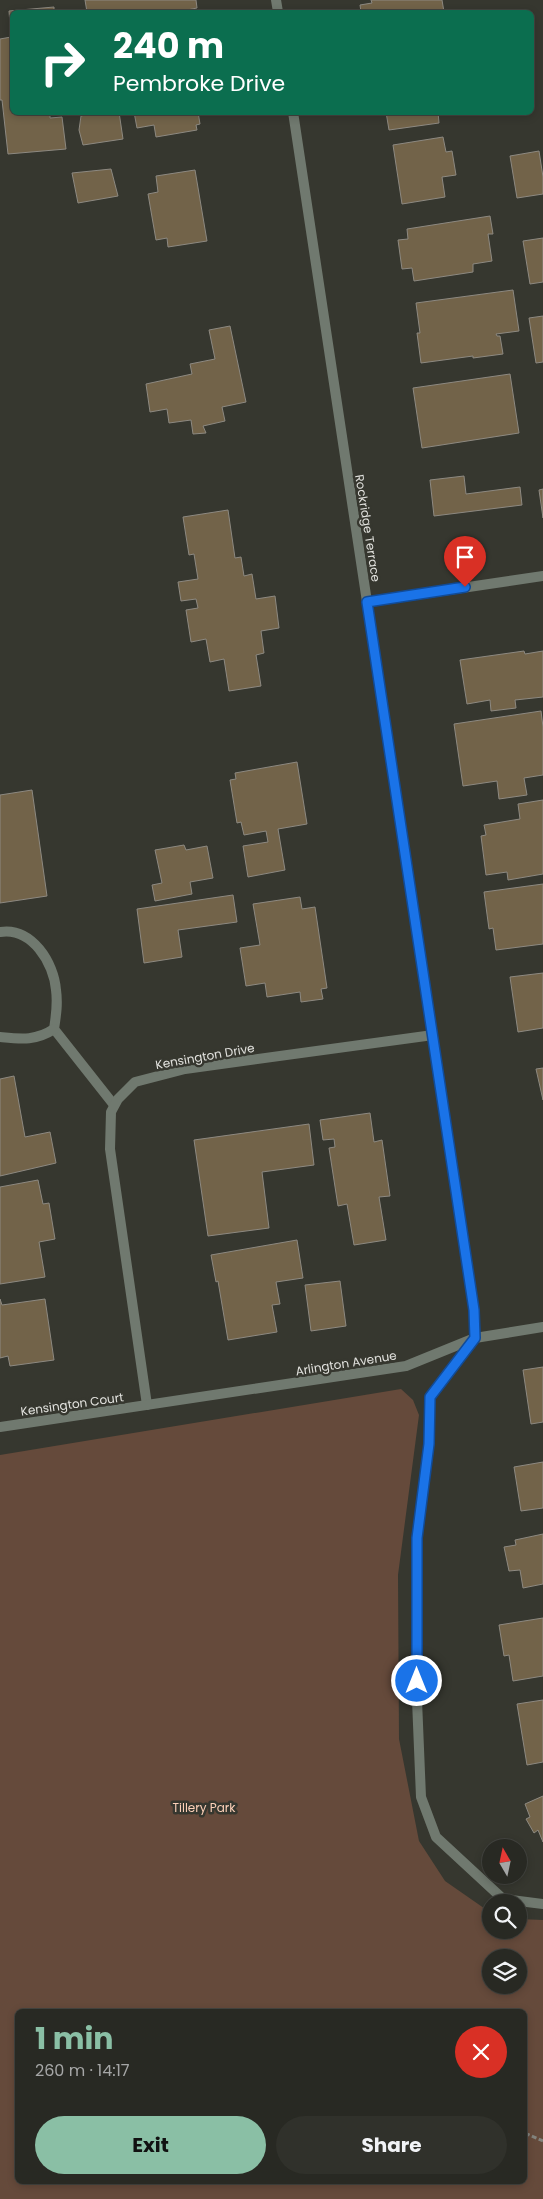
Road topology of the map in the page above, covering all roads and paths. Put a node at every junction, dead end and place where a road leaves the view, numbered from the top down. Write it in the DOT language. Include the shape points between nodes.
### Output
graph roads {
  1 [pos="293,115"];
  2 [pos="543,576"];
  3 [pos="367,602"];
  4 [pos="0,932"];
  5 [pos="54,1029"];
  6 [pos="433,1035"];
  7 [pos="0,1037"];
  8 [pos="114,1105"];
  9 [pos="543,1327"];
  10 [pos="475,1338"];
  11 [pos="147,1405"];
  12 [pos="0,1427"];
  13 [pos="543,1904"];
  14 [pos="527,2134"];
  15 [pos="543,2141"];
  1 -- 3 [label="street, Rockridge Terrace"];
  2 -- 3 [label="street"];
  3 -- 6 [label="street, Rockridge Terrace"];
  4 -- 5 [label="street" via="27,938 45,956 56,988"];
  5 -- 7 [label="street" via="30,1039"];
  5 -- 8 [label="street"];
  6 -- 8 [label="street, Kensington Drive" via="185,1069 135,1082"];
  6 -- 10 [label="street, Rockridge Terrace" via="474,1310"];
  8 -- 11 [label="street" via="110,1149"];
  9 -- 10 [label="street, Arlington Avenue"];
  10 -- 11 [label="street, Arlington Avenue" via="406,1366"];
  10 -- 13 [label="street" via="430,1397 429,1444 417,1538 417,1700 421,1797 436,1836 503,1899"];
  11 -- 12 [label="street, Kensington Court"];
  14 -- 15 [label="path"];
}
